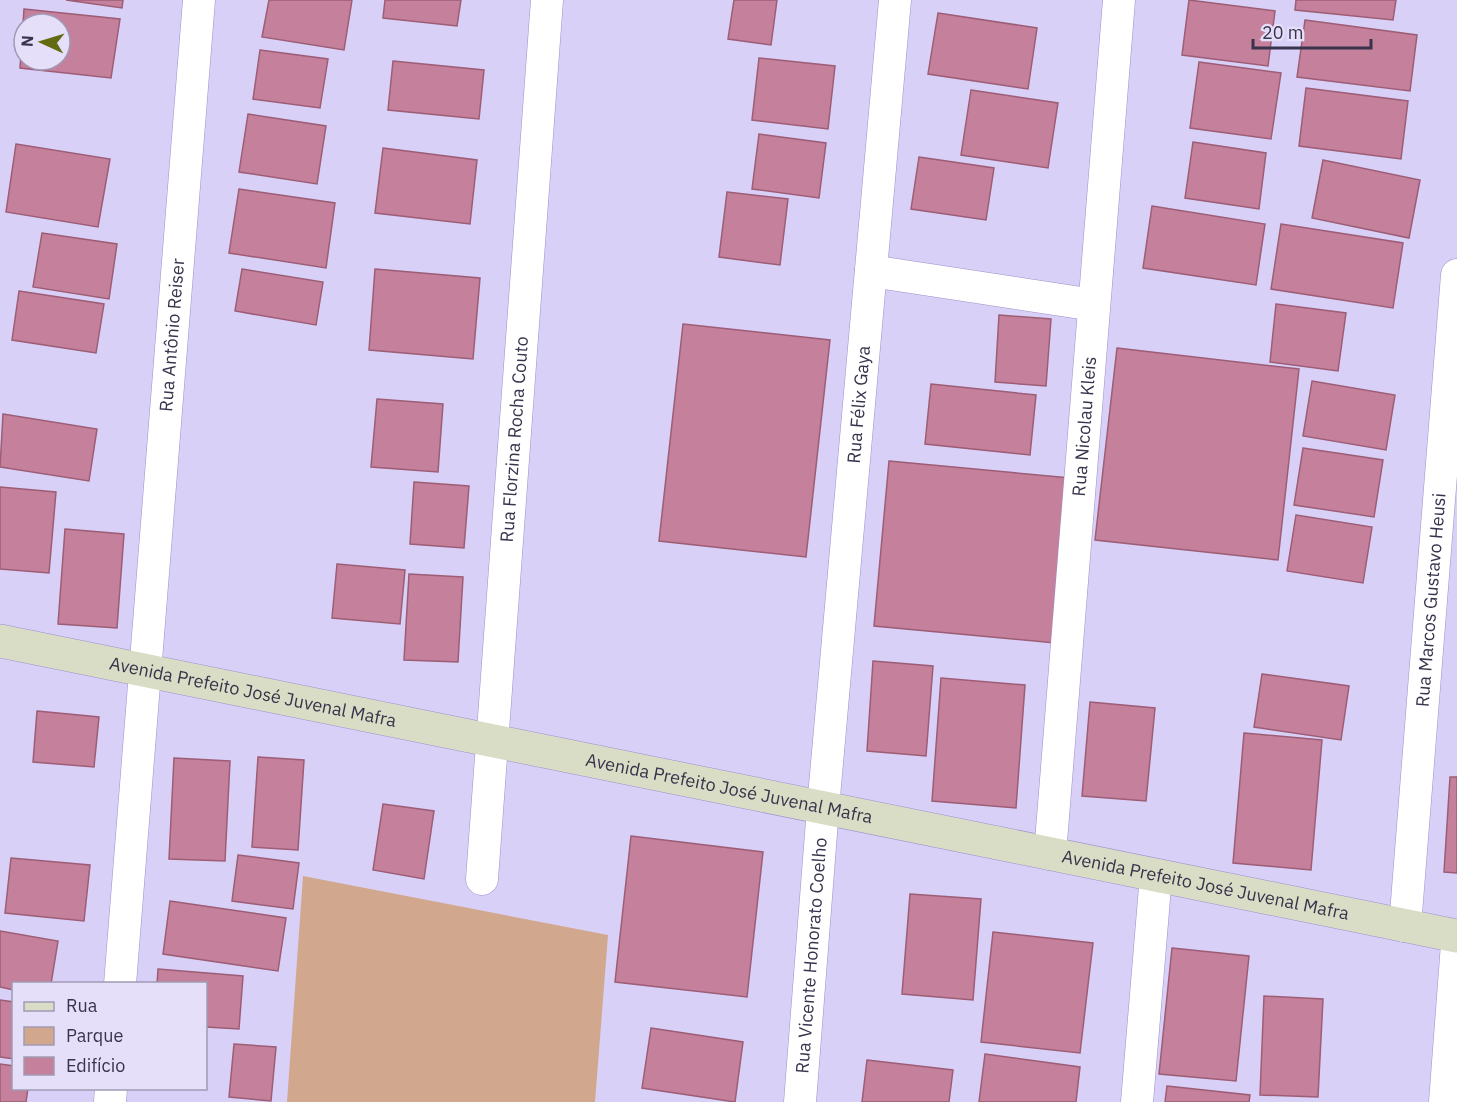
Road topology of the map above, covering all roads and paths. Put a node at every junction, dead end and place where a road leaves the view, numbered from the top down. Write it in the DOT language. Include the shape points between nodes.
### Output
graph roads {
  1 [pos="199,0"];
  2 [pos="547,0"];
  3 [pos="895,0"];
  4 [pos="1119,0"];
  5 [pos="871,271"];
  6 [pos="1457,275"];
  7 [pos="1094,305"];
  8 [pos="0,641"];
  9 [pos="145,671"];
  10 [pos="492,741"];
  11 [pos="823,808"];
  12 [pos="1050,854"];
  13 [pos="1156,875"];
  14 [pos="482,879"];
  15 [pos="1405,926"];
  16 [pos="1457,936"];
  17 [pos="1457,944"];
  18 [pos="120,982"];
  19 [pos="801,1102"];
  20 [pos="1137,1102"];
  21 [pos="1445,1102"];
  1 -- 9 [label="street, Rua Antônio Reiser"];
  2 -- 10 [label="street, Rua Florzina Rocha Couto"];
  3 -- 5 [label="street, Rua Félix Gaya"];
  4 -- 7 [label="street, Rua Nicolau Kleis"];
  5 -- 7 [label="street"];
  5 -- 11 [label="street, Rua Félix Gaya"];
  6 -- 15 [label="street, Rua Marcos Gustavo Heusi"];
  7 -- 12 [label="street, Rua Nicolau Kleis"];
  8 -- 9 [label="main road, Avenida Prefeito José Juvenal Mafra"];
  9 -- 10 [label="main road, Avenida Prefeito José Juvenal Mafra"];
  9 -- 18 [label="street, Rua Antônio Reiser"];
  10 -- 11 [label="main road, Avenida Prefeito José Juvenal Mafra"];
  10 -- 14 [label="street, Rua Florzina Rocha Couto"];
  11 -- 12 [label="main road, Avenida Prefeito José Juvenal Mafra"];
  11 -- 19 [label="street, Rua Vicente Honorato Coelho"];
  12 -- 13 [label="main road, Avenida Prefeito José Juvenal Mafra"];
  13 -- 15 [label="main road, Avenida Prefeito José Juvenal Mafra"];
  13 -- 20 [label="street"];
  15 -- 16 [label="main road, Avenida Prefeito José Juvenal Mafra"];
  17 -- 21 [label="street"];
}
